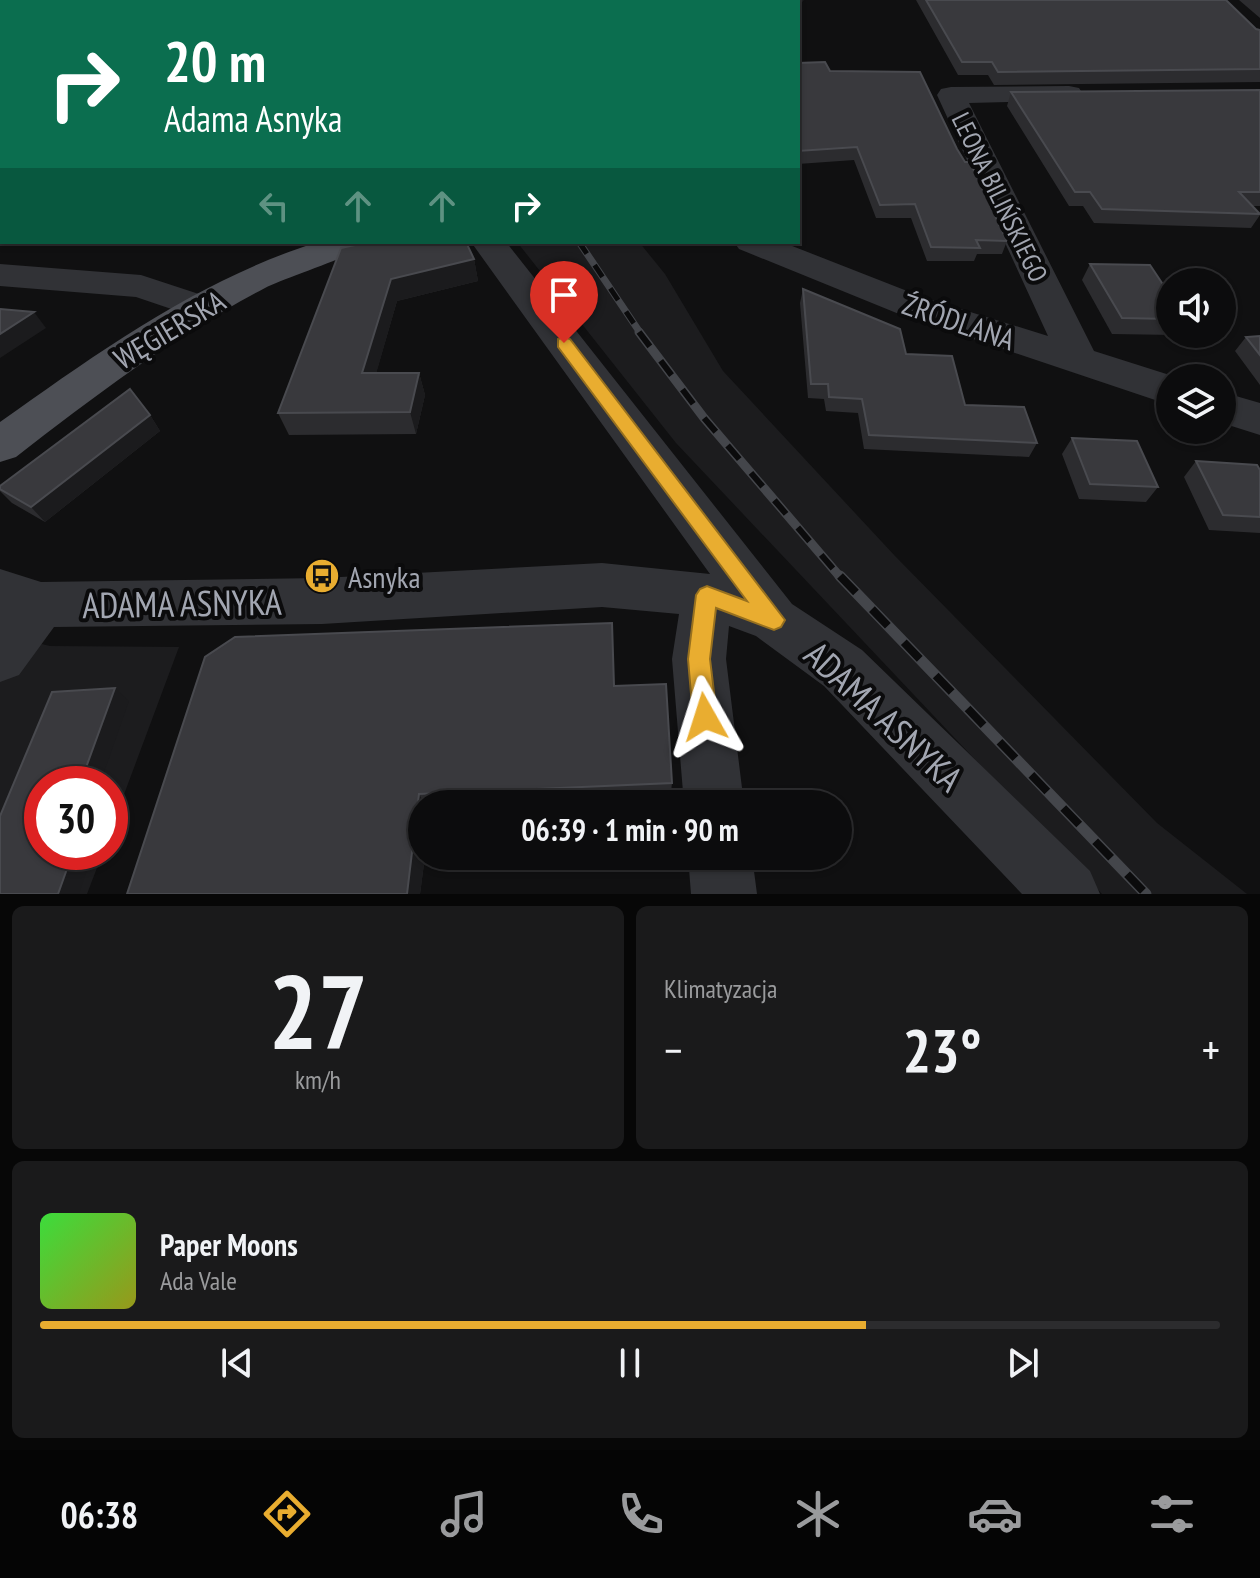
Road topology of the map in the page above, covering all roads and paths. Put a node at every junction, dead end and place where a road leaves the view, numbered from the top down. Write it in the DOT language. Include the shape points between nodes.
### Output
graph roads {
  1 [pos="1105,94"];
  2 [pos="348,244"];
  3 [pos="490,244"];
  4 [pos="756,244"];
  5 [pos="0,275"];
  6 [pos="198,306"];
  7 [pos="1079,361"];
  8 [pos="1156,386"];
  9 [pos="1236,411"];
  10 [pos="1260,419"];
  11 [pos="0,445"];
  12 [pos="707,595"];
  13 [pos="21,598"];
  14 [pos="774,620"];
  15 [pos="0,657"];
  16 [pos="713,790"];
  17 [pos="721,870"];
  18 [pos="724,894"];
  19 [pos="1067,894"];
  1 -- 7 [label="street, LEONA BILIŃSKIEGO" via="951,95"];
  2 -- 6 [label="main road, WĘGIERSKA"];
  3 -- 14 [label="street"];
  4 -- 7 [label="street, ŹRÓDLANA" via="912,306"];
  5 -- 6 [label="street" via="141,286"];
  6 -- 11 [label="main road, WĘGIERSKA"];
  7 -- 8 [label="street, ŹRÓDLANA"];
  9 -- 10 [label="street"];
  12 -- 13 [label="street, ADAMA ASNYKA" via="602,585 322,601"];
  12 -- 14 [label="street, ADAMA ASNYKA"];
  12 -- 16 [label="street" via="699,659"];
  13 -- 15 [label="street"];
  14 -- 19 [label="street, ADAMA ASNYKA" via="843,668"];
  17 -- 18 [label="street"];
}
